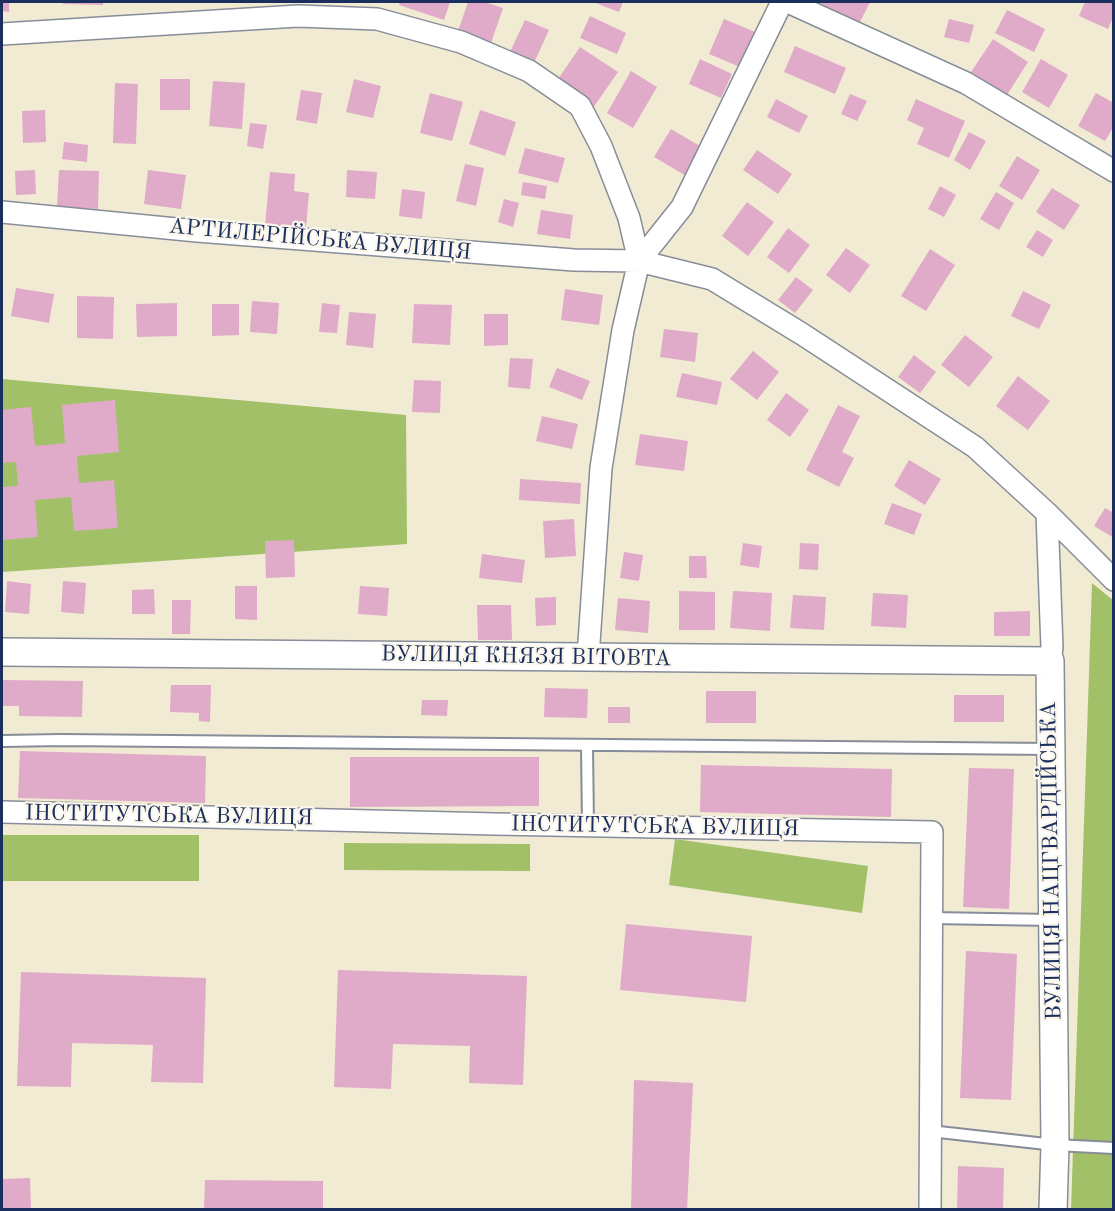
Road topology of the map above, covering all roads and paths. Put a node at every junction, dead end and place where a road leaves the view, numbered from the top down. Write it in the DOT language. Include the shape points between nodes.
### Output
graph roads {
  1 [pos="782,2"];
  2 [pos="788,2"];
  3 [pos="2,34"];
  4 [pos="1113,171"];
  5 [pos="2,212"];
  6 [pos="639,261"];
  7 [pos="1047,513"];
  8 [pos="1113,580"];
  9 [pos="2,652"];
  10 [pos="588,657"];
  11 [pos="1050,661"];
  12 [pos="2,741"];
  13 [pos="587,746"];
  14 [pos="1051,749"];
  15 [pos="2,812"];
  16 [pos="588,825"];
  17 [pos="931,918"];
  18 [pos="1053,920"];
  19 [pos="930,1131"];
  20 [pos="1055,1145"];
  21 [pos="1113,1148"];
  22 [pos="930,1209"];
  23 [pos="1053,1209"];
  1 -- 6 [label="street" via="682,207"];
  2 -- 4 [label="street" via="966,83"];
  3 -- 6 [label="street" via="298,16 377,19 461,42 529,71 580,106 630,218"];
  5 -- 6 [label="street, АРТИЛЕРІЙСЬКА ВУЛИЦЯ" via="339,242 574,260"];
  6 -- 7 [label="street, АРТИЛЕРІЙСЬКА ВУЛИЦЯ" via="712,279 802,333 975,447"];
  6 -- 10 [label="street" via="623,330 602,468"];
  7 -- 8 [label="street, АРТИЛЕРІЙСЬКА ВУЛИЦЯ"];
  7 -- 11 [label="street, ВУЛИЦЯ НАЦГВАРДІЙСЬКА"];
  9 -- 10 [label="street, ВУЛИЦЯ КНЯЗЯ ВІТОВТА"];
  10 -- 11 [label="street, ВУЛИЦЯ КНЯЗЯ ВІТОВТА"];
  11 -- 14 [label="street, ВУЛИЦЯ НАЦГВАРДІЙСЬКА"];
  12 -- 13 [label="lane"];
  13 -- 14 [label="lane"];
  13 -- 16 [label="lane"];
  14 -- 18 [label="street, ВУЛИЦЯ НАЦГВАРДІЙСЬКА"];
  15 -- 16 [label="street, ІНСТИТУТСЬКА ВУЛИЦЯ"];
  16 -- 17 [label="street, ІНСТИТУТСЬКА ВУЛИЦЯ" via="932,832"];
  17 -- 18 [label="lane"];
  17 -- 19 [label="street, ІНСТИТУТСЬКА ВУЛИЦЯ"];
  18 -- 20 [label="street, ВУЛИЦЯ НАЦГВАРДІЙСЬКА"];
  19 -- 20 [label="lane"];
  19 -- 22 [label="street, ІНСТИТУТСЬКА ВУЛИЦЯ"];
  20 -- 21 [label="lane"];
  20 -- 23 [label="street, ВУЛИЦЯ НАЦГВАРДІЙСЬКА"];
}
